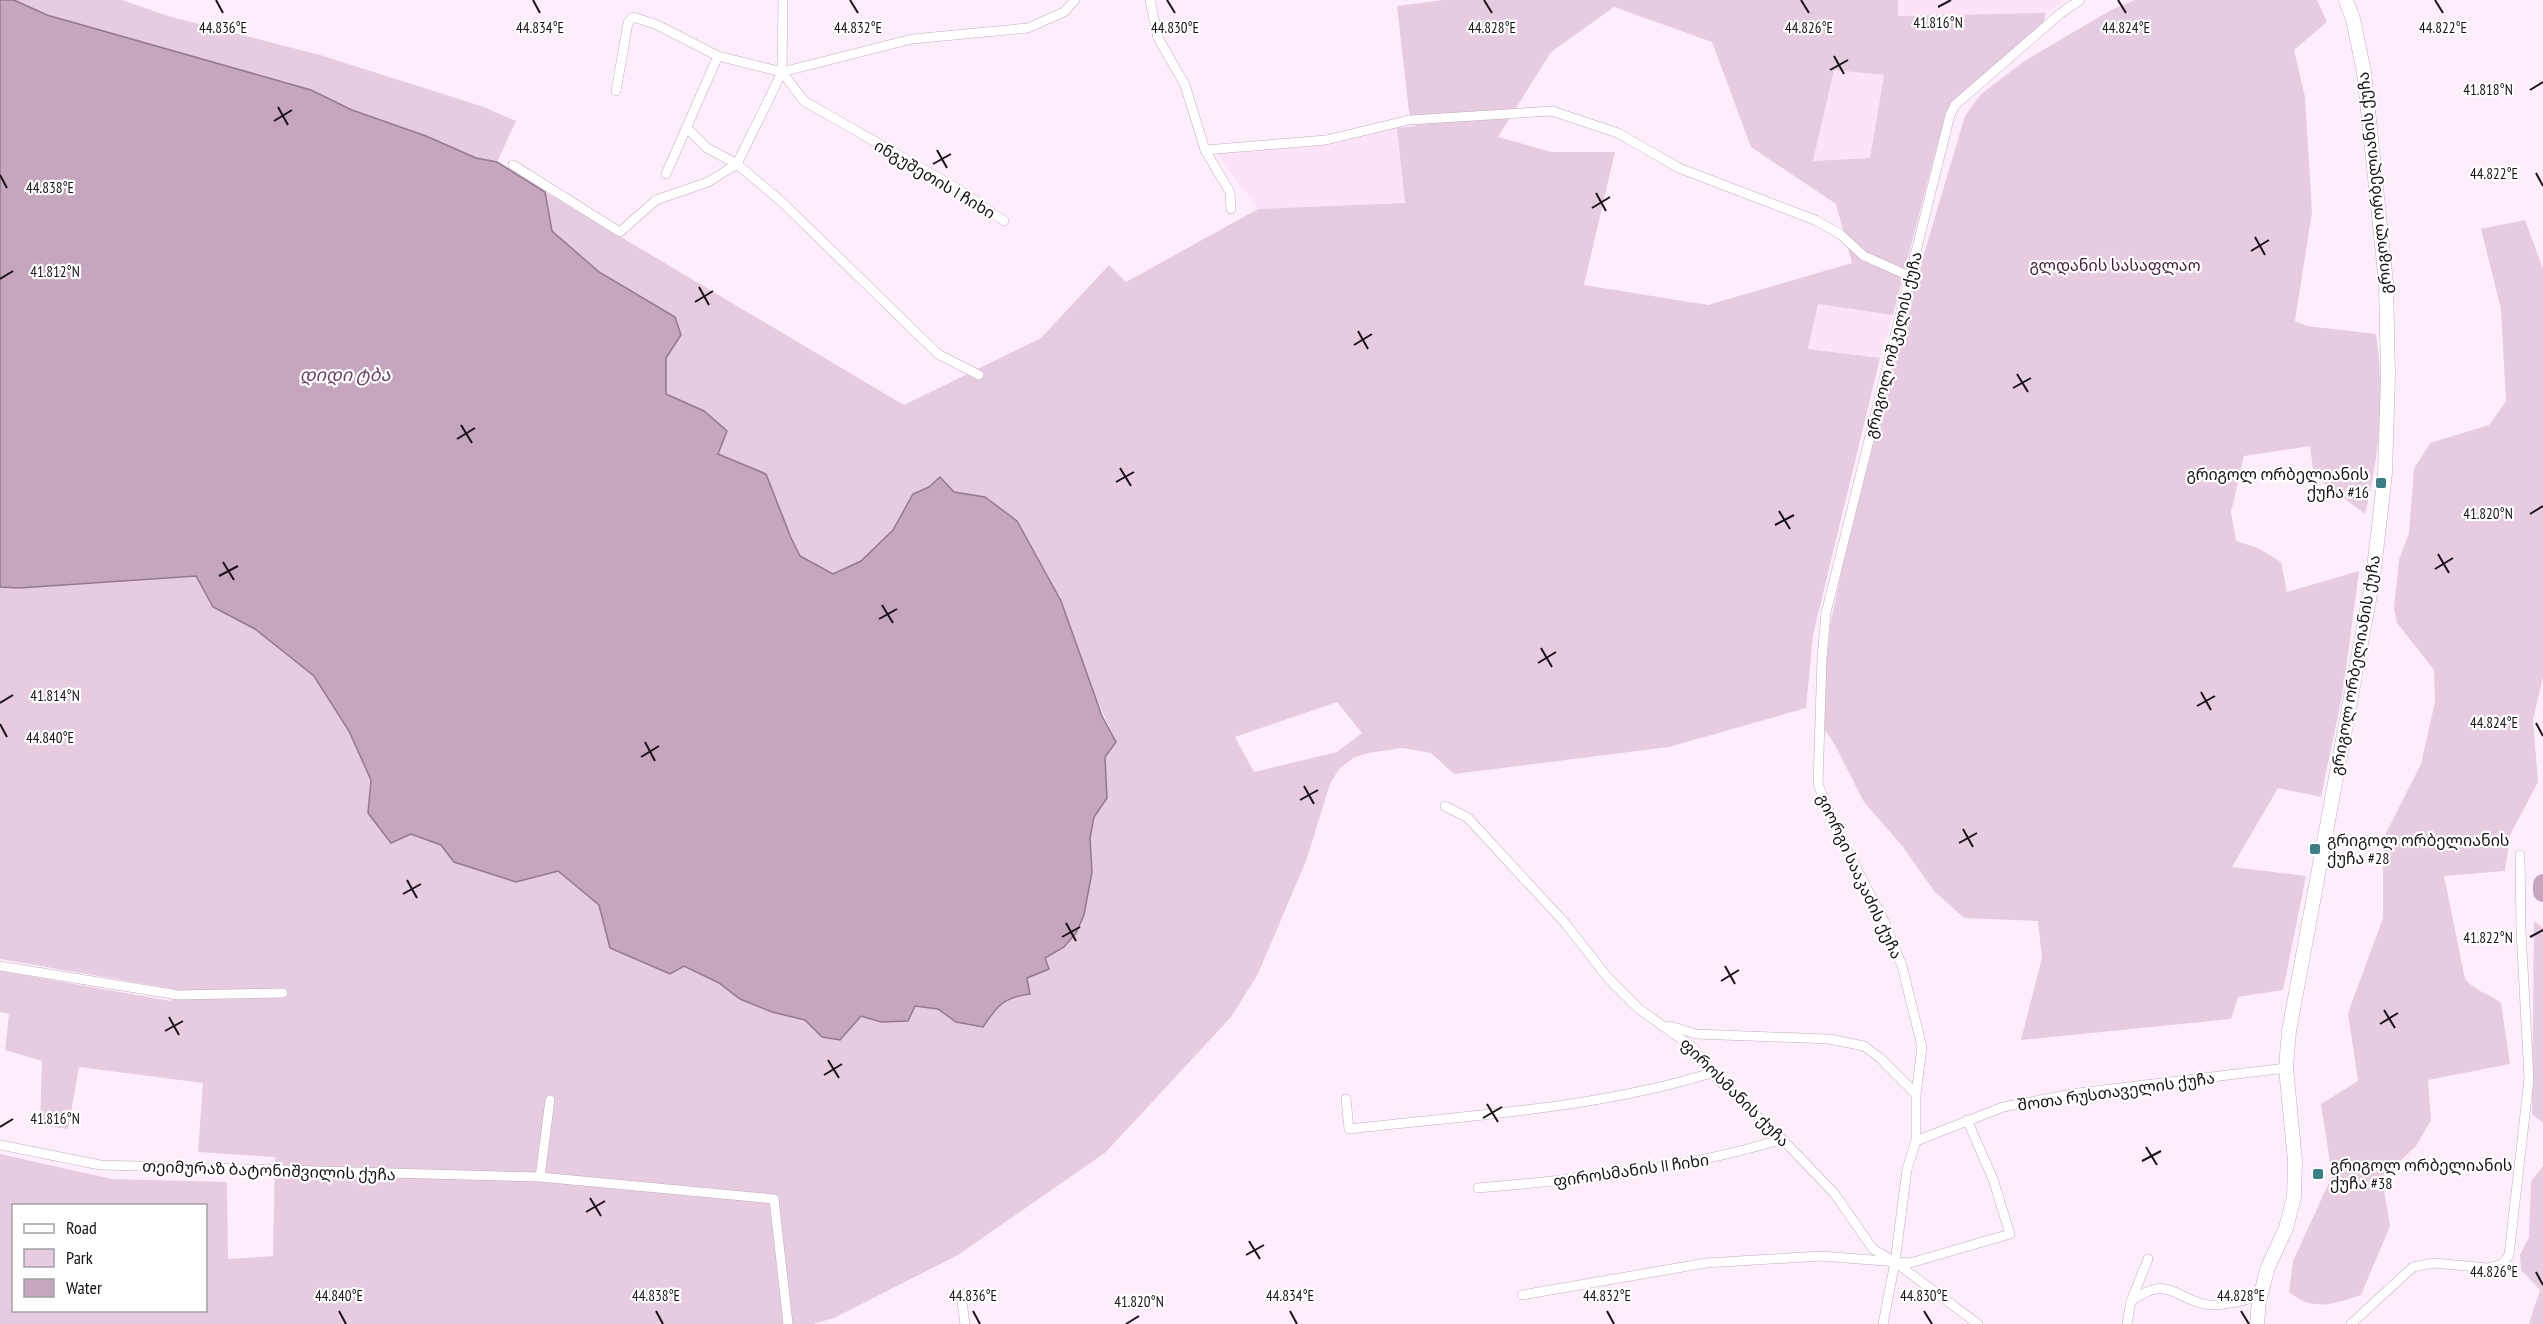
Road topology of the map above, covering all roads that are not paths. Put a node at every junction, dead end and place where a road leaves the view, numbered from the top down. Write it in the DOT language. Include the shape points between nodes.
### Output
graph roads {
  1 [pos="783,0"];
  2 [pos="1075,0"];
  3 [pos="1150,0"];
  4 [pos="2080,0"];
  5 [pos="2346,0"];
  6 [pos="718,56"];
  7 [pos="782,72"];
  8 [pos="616,91"];
  9 [pos="687,127"];
  10 [pos="1205,150"];
  11 [pos="737,164"];
  12 [pos="513,165"];
  13 [pos="666,174"];
  14 [pos="1231,209"];
  15 [pos="1004,221"];
  16 [pos="1909,276"];
  17 [pos="979,375"];
  18 [pos="1817,747"];
  19 [pos="1445,806"];
  20 [pos="2520,855"];
  21 [pos="0,966"];
  22 [pos="283,993"];
  23 [pos="1662,1023"];
  24 [pos="2286,1068"];
  25 [pos="1711,1073"];
  26 [pos="1916,1094"];
  27 [pos="1346,1099"];
  28 [pos="550,1100"];
  29 [pos="1967,1120"];
  30 [pos="1782,1139"];
  31 [pos="1916,1141"];
  32 [pos="0,1145"];
  33 [pos="540,1177"];
  34 [pos="1478,1188"];
  35 [pos="2148,1259"];
  36 [pos="1895,1262"];
  37 [pos="961,1294"];
  38 [pos="1522,1295"];
  39 [pos="2260,1297"];
  40 [pos="2131,1301"];
  41 [pos="788,1324"];
  42 [pos="965,1324"];
  43 [pos="1883,1324"];
  44 [pos="1978,1324"];
  45 [pos="2127,1324"];
  46 [pos="2257,1324"];
  47 [pos="2350,1324"];
  1 -- 7 [label="street"];
  2 -- 7 [label="street" via="1064,12 1028,28 912,39"];
  3 -- 10 [label="street" via="1158,38 1185,85"];
  4 -- 16 [label="street, გრიგოლ ოშკელის ქუჩა" via="1955,105"];
  5 -- 24 [label="main road, გრიგოლ ორბელიანის ქუჩა" via="2364,72 2386,283 2385,472 2373,578 2297,977"];
  6 -- 7 [label="street"];
  6 -- 8 [label="street" via="633,17 628,23"];
  6 -- 9 [label="street"];
  7 -- 11 [label="street"];
  7 -- 15 [label="street, ინგუშეთის I ჩიხი" via="804,101 958,189"];
  9 -- 11 [label="street" via="707,148"];
  9 -- 13 [label="street"];
  10 -- 14 [label="street" via="1230,192"];
  10 -- 16 [label="street" via="1326,140 1409,120 1552,111 1618,134 1679,168 1815,220 1840,234 1864,256"];
  11 -- 12 [label="street" via="708,182 657,200 620,232"];
  11 -- 17 [label="street" via="783,203 938,354"];
  16 -- 18 [label="street, გრიგოლ ოშკელის ქუჩა" via="1826,613"];
  18 -- 26 [label="street, გიორგი სააკაძის ქუჩა" via="1818,784 1902,966 1922,1047"];
  19 -- 23 [label="street, ფიროსმანის ქუჩა" via="1468,818 1565,923 1608,978 1639,1009"];
  20 -- 47 [label="street" via="2529,1079 2509,1255 2502,1264 2487,1268 2434,1263 2413,1267"];
  21 -- 22 [label="street" via="178,995"];
  23 -- 25 [label="street, ფიროსმანის ქუჩა" via="1694,1048"];
  23 -- 26 [label="street" via="1696,1034 1829,1039 1864,1046"];
  24 -- 29 [label="street, შოთა რუსთაველის ქუჩა" via="2078,1094 2003,1107"];
  24 -- 39 [label="main road, გრიგოლ ორბელიანის ქუჩა" via="2295,1161 2294,1197"];
  25 -- 27 [label="street" via="1662,1088 1599,1099 1349,1129"];
  25 -- 30 [label="street, ფიროსმანის ქუჩა"];
  26 -- 31 [label="street, გიორგი სააკაძის ქუჩა"];
  28 -- 33 [label="street"];
  29 -- 31 [label="street, შოთა რუსთაველის ქუჩა"];
  29 -- 36 [label="street" via="1993,1179 2010,1234 1910,1263"];
  30 -- 34 [label="street, ფიროსმანის II ჩიხი" via="1728,1156 1604,1176"];
  30 -- 36 [label="street, ფიროსმანის ქუჩა" via="1834,1193 1873,1249"];
  31 -- 36 [label="street, გიორგი სააკაძის ქუჩა" via="1907,1169"];
  32 -- 33 [label="street, თეიმურაზ ბატონიშვილის ქუჩა" via="100,1166"];
  33 -- 41 [label="street, თეიმურაზ ბატონიშვილის ქუჩა" via="774,1199"];
  35 -- 40 [label="street"];
  36 -- 38 [label="street" via="1821,1256 1706,1263"];
  36 -- 43 [label="street, გიორგი სააკაძის ქუჩა"];
  36 -- 44 [label="street, ფიროსმანის ქუჩა"];
  37 -- 42 [label="street"];
  39 -- 40 [label="street" via="2204,1305 2164,1288 2144,1292"];
  39 -- 46 [label="main road, გრიგოლ ორბელიანის ქუჩა"];
  40 -- 45 [label="street"];
}
